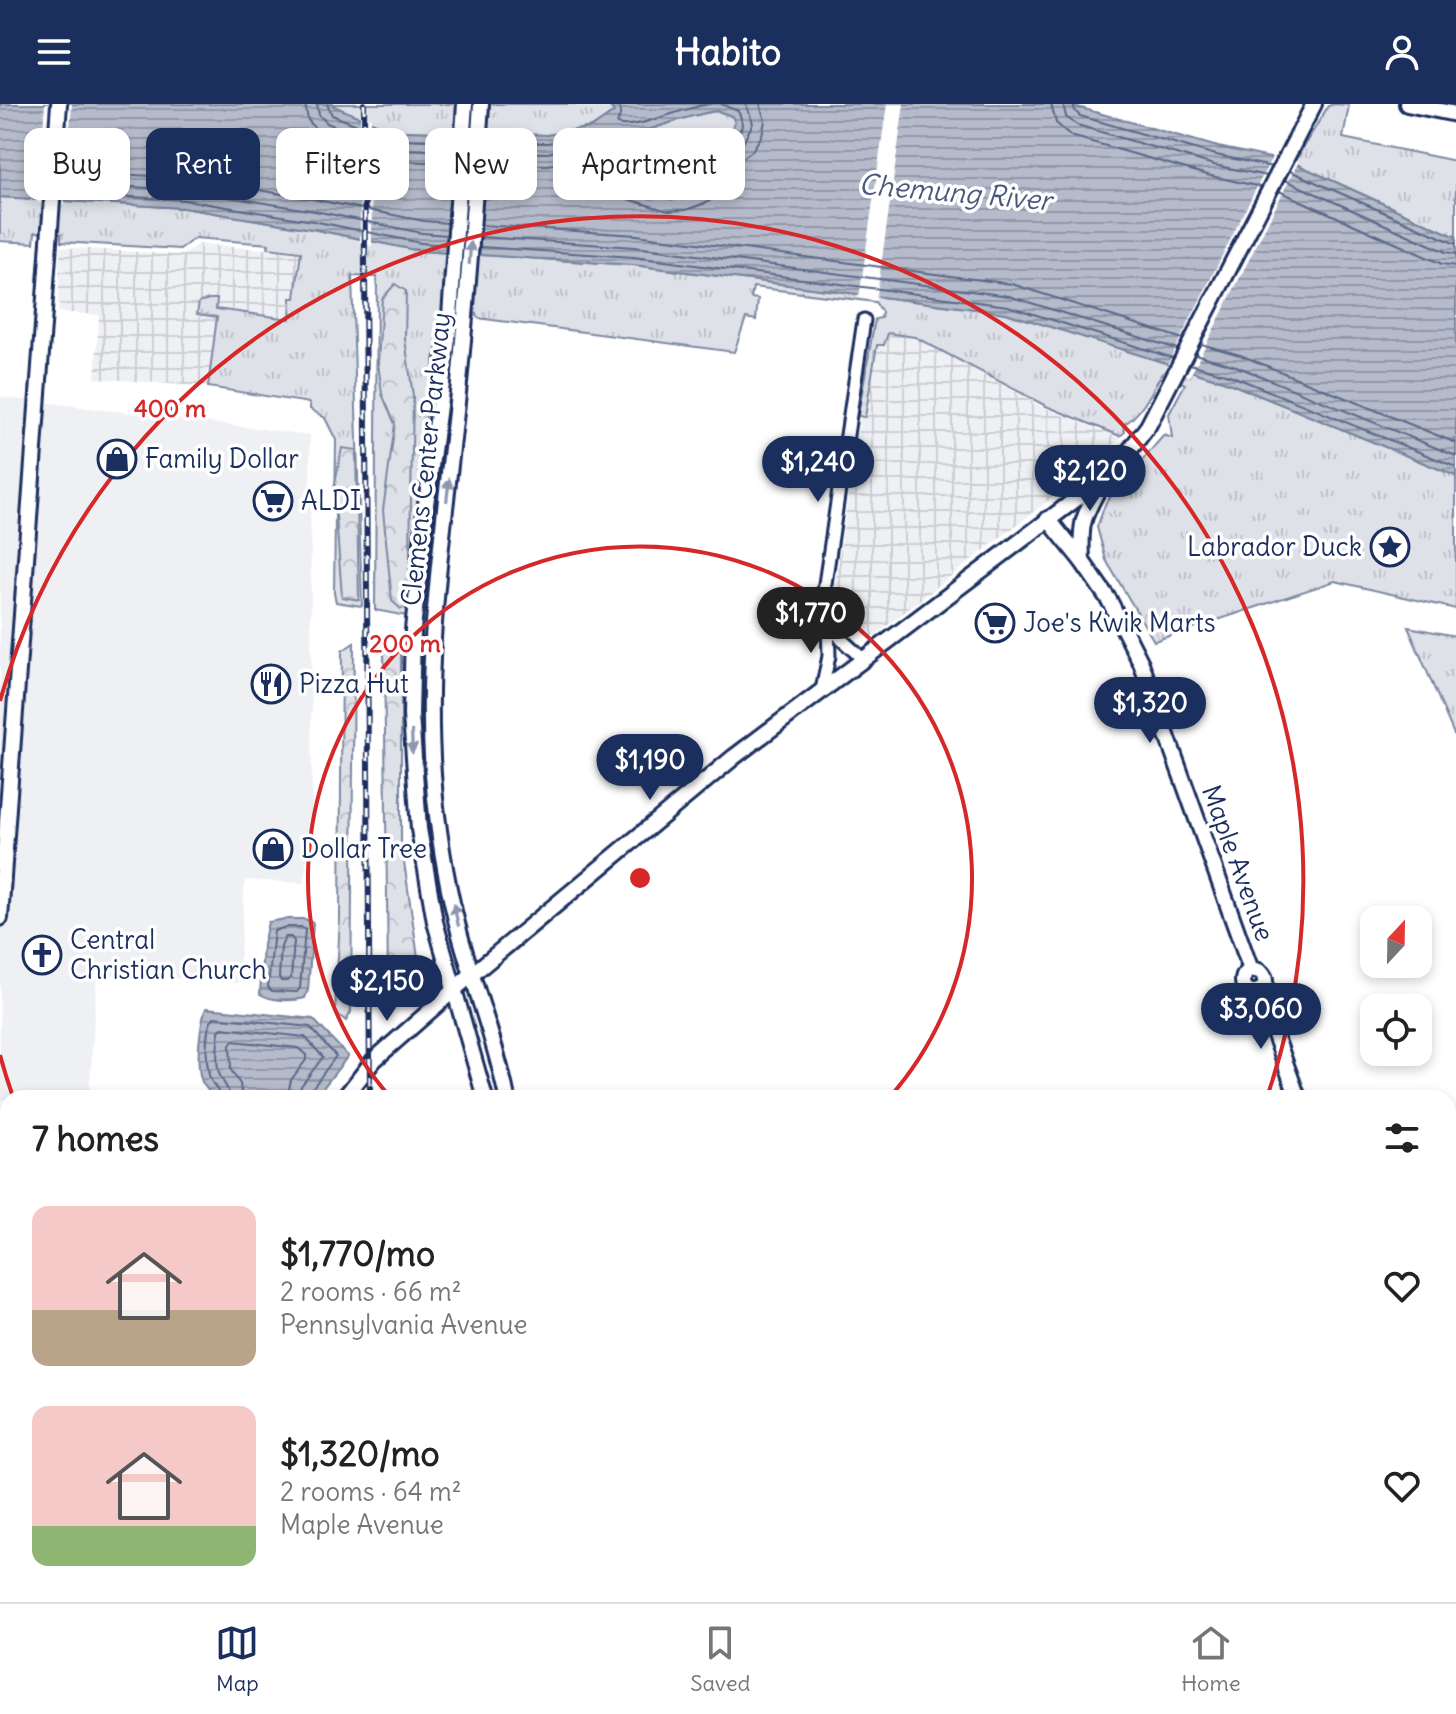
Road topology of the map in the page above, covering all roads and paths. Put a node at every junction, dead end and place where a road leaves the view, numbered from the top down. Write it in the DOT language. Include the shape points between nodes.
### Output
graph roads {
  1 [pos="59,104"];
  2 [pos="465,104"];
  3 [pos="481,104"];
  4 [pos="1314,104"];
  5 [pos="1407,104"];
  6 [pos="1456,114"];
  7 [pos="864,320"];
  8 [pos="1106,475"];
  9 [pos="1048,519"];
  10 [pos="1082,561"];
  11 [pos="828,624"];
  12 [pos="864,660"];
  13 [pos="822,690"];
  14 [pos="0,918"];
  15 [pos="473,974"];
  16 [pos="454,990"];
  17 [pos="350,1090"];
  18 [pos="483,1090"];
  19 [pos="505,1090"];
  20 [pos="1295,1090"];
  1 -- 14 [label="main road"];
  2 -- 16 [label="main road, Clemens Center Parkway, one-way" via="449,330 425,512 411,700 419,829 435,922"];
  15 -- 3 [label="main road, Clemens Center Parkway, one-way" via="440,837 429,713"];
  4 -- 8 [label="main road" via="1148,426"];
  5 -- 6 [label="main road"];
  7 -- 11 [label="street" via="824,583 821,611"];
  8 -- 9 [label="main road"];
  8 -- 10 [label="main road" via="1085,512"];
  9 -- 10 [label="main road, Maple Avenue"];
  9 -- 12 [label="main road"];
  10 -- 20 [label="main road, Maple Avenue" via="1141,663 1251,970 1244,976 1245,986 1259,991"];
  11 -- 12 [label="street"];
  11 -- 13 [label="street"];
  12 -- 13 [label="main road"];
  13 -- 15 [label="main road"];
  15 -- 16 [label="main road"];
  15 -- 19 [label="main road, Clemens Center Parkway"];
  16 -- 17 [label="main road" via="374,1060"];
  16 -- 18 [label="main road, Clemens Center Parkway"];
}
